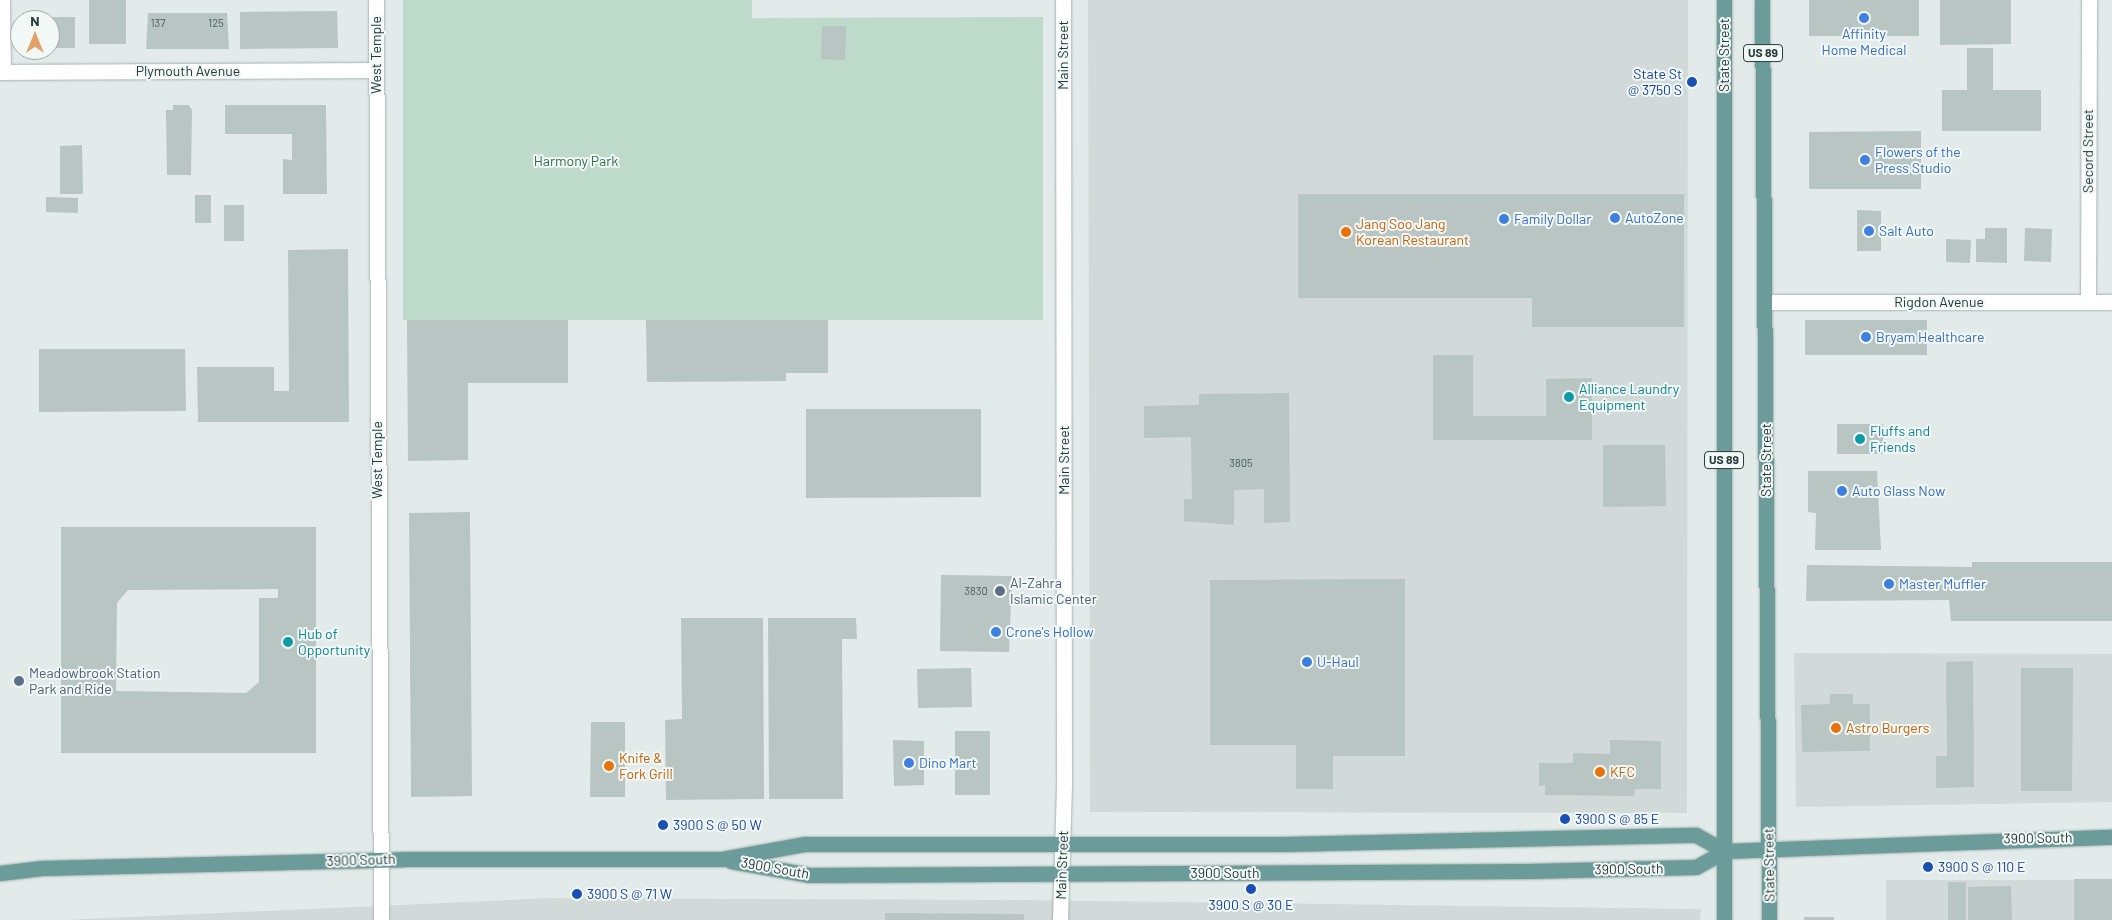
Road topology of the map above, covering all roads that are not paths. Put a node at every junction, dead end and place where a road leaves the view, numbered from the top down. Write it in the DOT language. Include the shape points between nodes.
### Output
graph roads {
  1 [pos="2,0"];
  2 [pos="376,0"];
  3 [pos="1064,0"];
  4 [pos="1724,0"];
  5 [pos="1762,0"];
  6 [pos="2089,0"];
  7 [pos="376,70"];
  8 [pos="1,72"];
  9 [pos="1766,302"];
  10 [pos="2088,302"];
  11 [pos="2112,302"];
  12 [pos="2112,837"];
  13 [pos="1063,845"];
  14 [pos="1724,851"];
  15 [pos="1769,851"];
  16 [pos="722,859"];
  17 [pos="380,860"];
  18 [pos="0,873"];
  19 [pos="1061,876"];
  20 [pos="381,920"];
  21 [pos="1060,920"];
  22 [pos="1724,920"];
  23 [pos="1769,920"];
  1 -- 8 [label="street"];
  2 -- 7 [label="street, West Temple"];
  3 -- 13 [label="street, Main Street"];
  4 -- 14 [label="main road, State Street / US 89"];
  5 -- 9 [label="main road, State Street / US 89"];
  6 -- 10 [label="street, Secord Street"];
  7 -- 8 [label="street, Plymouth Avenue"];
  7 -- 17 [label="street, West Temple"];
  9 -- 10 [label="street, Rigdon Avenue"];
  9 -- 15 [label="main road, State Street / US 89"];
  10 -- 11 [label="street, Rigdon Avenue"];
  12 -- 15 [label="main road, 3900 South"];
  13 -- 14 [label="main road, 3900 South" via="1696,835"];
  13 -- 16 [label="main road, 3900 South" via="804,844"];
  13 -- 19 [label="street, Main Street"];
  14 -- 15 [label="main road, 3900 South"];
  14 -- 19 [label="main road, 3900 South" via="1696,867"];
  14 -- 22 [label="main road, State Street / US 89"];
  15 -- 23 [label="main road, State Street / US 89"];
  16 -- 17 [label="main road, 3900 South"];
  16 -- 19 [label="main road, 3900 South" via="810,876"];
  17 -- 18 [label="main road, 3900 South" via="42,868"];
  17 -- 20 [label="street, West Temple"];
  19 -- 21 [label="street, Main Street"];
}
